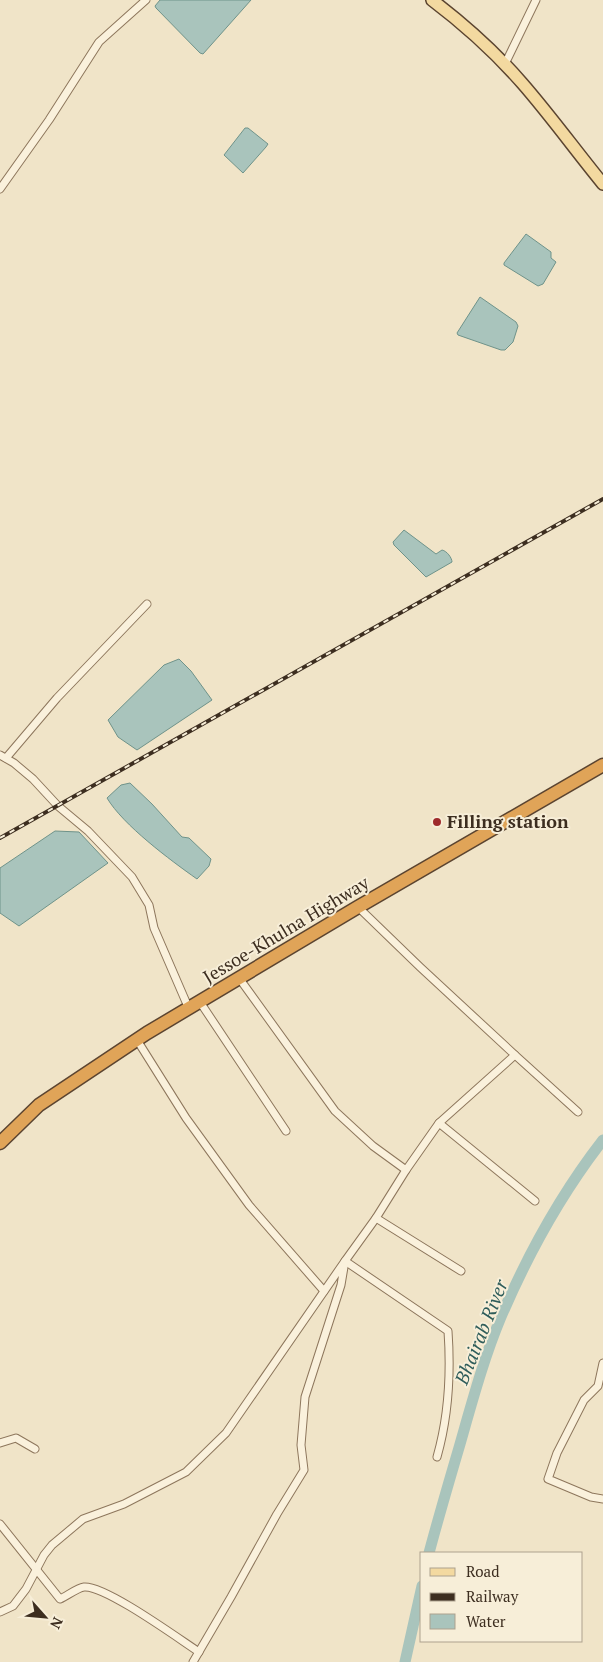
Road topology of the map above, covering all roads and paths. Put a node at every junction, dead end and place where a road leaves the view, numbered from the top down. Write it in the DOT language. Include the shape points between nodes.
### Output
graph roads {
  1 [pos="146,0"];
  2 [pos="432,0"];
  3 [pos="536,0"];
  4 [pos="505,64"];
  5 [pos="603,184"];
  6 [pos="0,189"];
  7 [pos="147,604"];
  8 [pos="3,756"];
  9 [pos="603,765"];
  10 [pos="358,907"];
  11 [pos="238,978"];
  12 [pos="200,1002"];
  13 [pos="188,1008"];
  14 [pos="137,1040"];
  15 [pos="515,1055"];
  16 [pos="578,1112"];
  17 [pos="439,1123"];
  18 [pos="286,1131"];
  19 [pos="0,1143"];
  20 [pos="406,1170"];
  21 [pos="535,1201"];
  22 [pos="376,1218"];
  23 [pos="345,1261"];
  24 [pos="461,1271"];
  25 [pos="324,1291"];
  26 [pos="603,1363"];
  27 [pos="0,1443"];
  28 [pos="35,1449"];
  29 [pos="437,1457"];
  30 [pos="603,1499"];
  31 [pos="0,1524"];
  32 [pos="36,1569"];
  33 [pos="0,1612"];
  34 [pos="199,1652"];
  35 [pos="194,1662"];
  1 -- 6 [label="street" via="100,42"];
  2 -- 4 [label="main road" via="469,29"];
  3 -- 4 [label="street"];
  4 -- 5 [label="main road"];
  7 -- 8 [label="street"];
  8 -- 13 [label="street" via="88,831 132,877 149,905 154,928"];
  9 -- 10 [label="highway, Jessoe-Khulna Highway"];
  10 -- 11 [label="highway, Jessoe-Khulna Highway"];
  10 -- 15 [label="street"];
  11 -- 12 [label="highway, Jessoe-Khulna Highway"];
  11 -- 20 [label="street" via="335,1111 373,1146"];
  12 -- 13 [label="highway, Jessoe-Khulna Highway"];
  12 -- 18 [label="street"];
  13 -- 14 [label="highway, Jessoe-Khulna Highway"];
  14 -- 19 [label="highway, Jessoe-Khulna Highway" via="39,1105"];
  14 -- 25 [label="street" via="186,1118 249,1205"];
  15 -- 16 [label="street"];
  15 -- 17 [label="street"];
  17 -- 20 [label="street"];
  17 -- 21 [label="street"];
  20 -- 22 [label="street"];
  22 -- 23 [label="street"];
  22 -- 24 [label="street"];
  23 -- 25 [label="street"];
  23 -- 29 [label="street" via="448,1331 449,1396"];
  23 -- 34 [label="street" via="341,1285 305,1397 304,1470"];
  25 -- 32 [label="street" via="226,1433 186,1472 124,1504 83,1519 52,1545"];
  26 -- 30 [label="street" via="598,1386 584,1400 557,1453 548,1479"];
  27 -- 28 [label="street" via="16,1438"];
  31 -- 32 [label="street"];
  32 -- 33 [label="street" via="13,1606"];
  32 -- 34 [label="street" via="60,1599 84,1587 96,1589"];
  34 -- 35 [label="street"];
}
